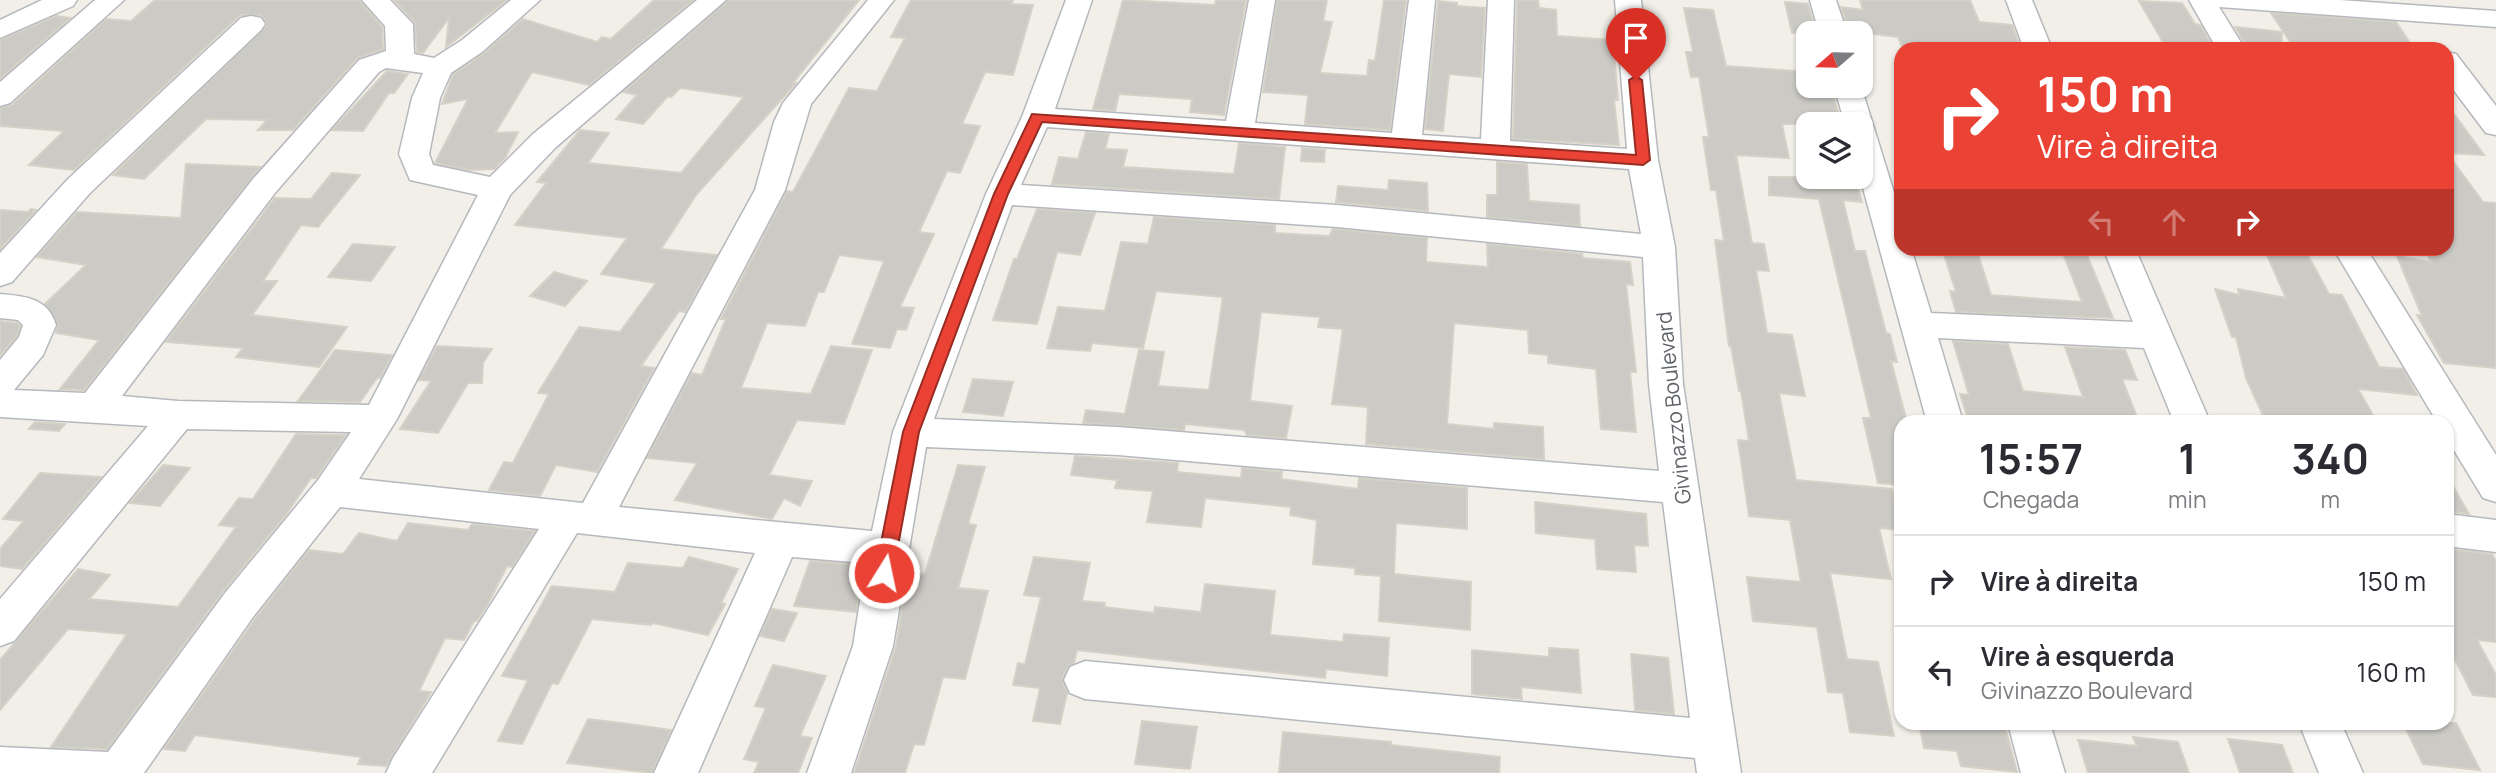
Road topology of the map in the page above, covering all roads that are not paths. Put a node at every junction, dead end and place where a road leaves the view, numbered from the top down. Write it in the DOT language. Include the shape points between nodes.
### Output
graph roads {
  1 [pos="64,0"];
  2 [pos="111,0"];
  3 [pos="375,0"];
  4 [pos="527,0"];
  5 [pos="713,0"];
  6 [pos="881,0"];
  7 [pos="1079,0"];
  8 [pos="1262,0"];
  9 [pos="1422,0"];
  10 [pos="1501,0"];
  11 [pos="1628,0"];
  12 [pos="1823,0"];
  13 [pos="2019,0"];
  14 [pos="2202,0"];
  15 [pos="2225,0"];
  16 [pos="2406,6"];
  17 [pos="2496,19"];
  18 [pos="1829,21"];
  19 [pos="251,24"];
  20 [pos="0,30"];
  21 [pos="2035,42"];
  22 [pos="2227,42"];
  23 [pos="2433,42"];
  24 [pos="400,60"];
  25 [pos="439,68"];
  26 [pos="2454,71"];
  27 [pos="0,97"];
  28 [pos="1037,117"];
  29 [pos="2496,126"];
  30 [pos="1239,130"];
  31 [pos="1406,142"];
  32 [pos="1495,149"];
  33 [pos="1643,160"];
  34 [pos="1873,169"];
  35 [pos="497,189"];
  36 [pos="1001,194"];
  37 [pos="1894,240"];
  38 [pos="1658,247"];
  39 [pos="1899,256"];
  40 [pos="2122,256"];
  41 [pos="2355,256"];
  42 [pos="0,274"];
  43 [pos="0,306"];
  44 [pos="1919,325"];
  45 [pos="2156,336"];
  46 [pos="0,382"];
  47 [pos="0,403"];
  48 [pos="94,407"];
  49 [pos="178,415"];
  50 [pos="1943,415"];
  51 [pos="2189,415"];
  52 [pos="2452,415"];
  53 [pos="2454,418"];
  54 [pos="379,419"];
  55 [pos="911,432"];
  56 [pos="2496,487"];
  57 [pos="1681,488"];
  58 [pos="331,491"];
  59 [pos="581,517"];
  60 [pos="2454,531"];
  61 [pos="2496,536"];
  62 [pos="780,540"];
  63 [pos="888,548"];
  64 [pos="0,628"];
  65 [pos="1085,680"];
  66 [pos="2031,730"];
  67 [pos="2323,730"];
  68 [pos="1717,756"];
  69 [pos="0,767"];
  70 [pos="109,773"];
  71 [pos="119,773"];
  72 [pos="408,773"];
  73 [pos="676,773"];
  74 [pos="829,773"];
  75 [pos="2043,773"];
  76 [pos="2341,773"];
  1 -- 20 [label="street"];
  2 -- 27 [label="street"];
  3 -- 24 [label="street" via="399,24"];
  4 -- 25 [label="street"];
  5 -- 35 [label="street" via="544,141"];
  6 -- 59 [label="street" via="794,106 776,177 732,265"];
  7 -- 28 [label="street"];
  8 -- 30 [label="street"];
  9 -- 31 [label="street"];
  10 -- 32 [label="street"];
  11 -- 33 [label="street, Givinazzo Boulevard"];
  12 -- 18 [label="street"];
  13 -- 21 [label="street"];
  14 -- 22 [label="street"];
  15 -- 16 [label="street"];
  16 -- 17 [label="street"];
  16 -- 23 [label="street"];
  19 -- 42 [label="street" via="79,186"];
  24 -- 25 [label="street"];
  24 -- 48 [label="street" via="375,62 344,94 264,186"];
  25 -- 35 [label="street" via="426,98 414,154 416,165 421,173 435,178"];
  26 -- 29 [label="street"];
  28 -- 30 [label="street"];
  28 -- 36 [label="street"];
  30 -- 31 [label="street"];
  31 -- 32 [label="street"];
  32 -- 33 [label="street"];
  33 -- 38 [label="street, Givinazzo Boulevard"];
  34 -- 37 [label="street"];
  35 -- 54 [label="street"];
  36 -- 38 [label="street" via="1337,216"];
  36 -- 55 [label="street"];
  38 -- 57 [label="street, Givinazzo Boulevard" via="1666,384"];
  39 -- 44 [label="street"];
  40 -- 45 [label="street"];
  41 -- 52 [label="street"];
  43 -- 46 [label="street" via="30,311 39,318 41,328"];
  44 -- 45 [label="street"];
  44 -- 50 [label="street"];
  45 -- 51 [label="street"];
  47 -- 48 [label="street"];
  48 -- 49 [label="street"];
  49 -- 54 [label="street"];
  49 -- 64 [label="street"];
  53 -- 56 [label="street"];
  54 -- 58 [label="street"];
  55 -- 57 [label="street" via="1118,441"];
  55 -- 63 [label="street"];
  57 -- 68 [label="street, Givinazzo Boulevard"];
  58 -- 59 [label="street"];
  58 -- 71 [label="street" via="239,605"];
  59 -- 62 [label="street"];
  59 -- 72 [label="street"];
  60 -- 61 [label="street"];
  62 -- 63 [label="street"];
  62 -- 73 [label="street"];
  63 -- 74 [label="street" via="873,646"];
  65 -- 68 [label="street"];
  66 -- 75 [label="street"];
  67 -- 76 [label="street"];
  69 -- 70 [label="street"];
}
